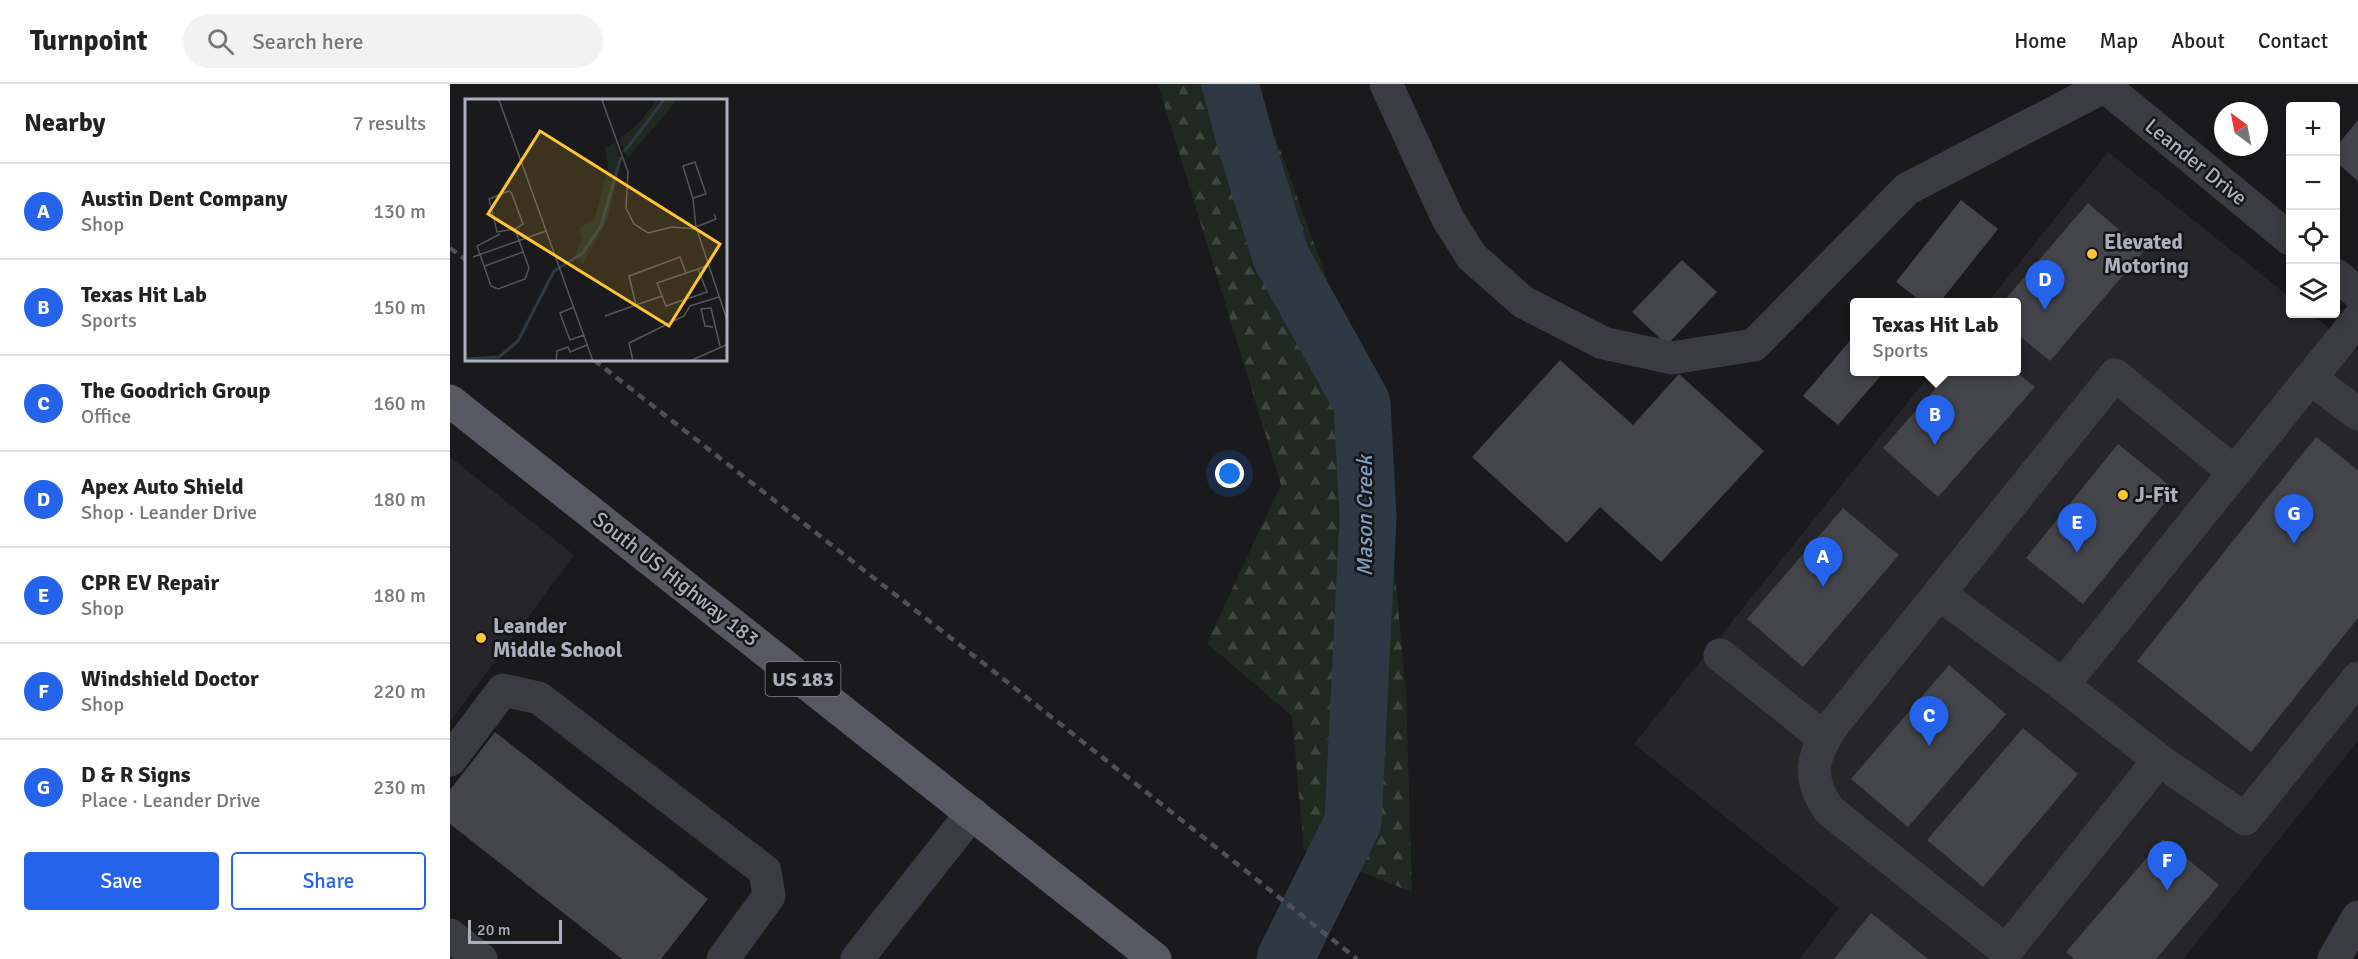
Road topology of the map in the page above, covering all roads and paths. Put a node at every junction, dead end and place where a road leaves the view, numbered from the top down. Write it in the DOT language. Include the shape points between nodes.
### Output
graph roads {
  1 [pos="1386,84"];
  2 [pos="2104,85"];
  3 [pos="2286,236"];
  4 [pos="2340,278"];
  5 [pos="2358,293"];
  6 [pos="2358,319"];
  7 [pos="2310,378"];
  8 [pos="450,400"];
  9 [pos="2358,414"];
  10 [pos="2234,472"];
  11 [pos="1939,594"];
  12 [pos="1720,655"];
  13 [pos="2358,678"];
  14 [pos="2063,685"];
  15 [pos="1824,738"];
  16 [pos="450,760"];
  17 [pos="2159,760"];
  18 [pos="972,813"];
  19 [pos="2358,917"];
  20 [pos="450,934"];
  21 [pos="2003,955"];
  22 [pos="730,957"];
  23 [pos="480,959"];
  24 [pos="856,959"];
  25 [pos="1155,959"];
  26 [pos="2334,959"];
  1 -- 2 [label="street" via="1448,219 1472,257 1523,302 1593,338 1672,358 1754,345 1907,189"];
  2 -- 3 [label="street, Leander Drive"];
  4 -- 5 [label="street"];
  6 -- 7 [label="street"];
  7 -- 9 [label="street"];
  7 -- 10 [label="street"];
  8 -- 18 [label="main road, South US Highway 183 / US 183"];
  10 -- 11 [label="street" via="2115,375"];
  10 -- 14 [label="street"];
  11 -- 14 [label="street"];
  11 -- 15 [label="street"];
  12 -- 15 [label="street"];
  13 -- 17 [label="street" via="2245,819"];
  14 -- 17 [label="street"];
  15 -- 21 [label="street" via="1814,769 1818,793 1829,810"];
  16 -- 22 [label="street" via="503,690 539,698 765,871 769,896"];
  17 -- 21 [label="street"];
  18 -- 24 [label="street"];
  18 -- 25 [label="main road, South US Highway 183 / US 183"];
  19 -- 26 [label="street"];
  20 -- 23 [label="street"];
}
